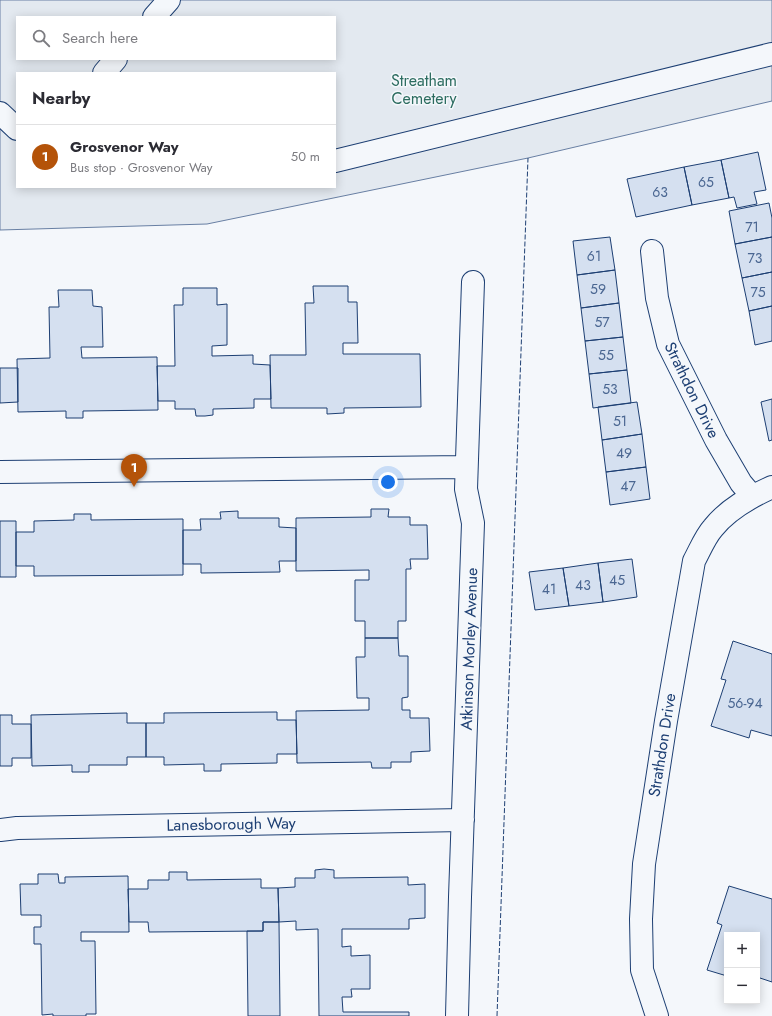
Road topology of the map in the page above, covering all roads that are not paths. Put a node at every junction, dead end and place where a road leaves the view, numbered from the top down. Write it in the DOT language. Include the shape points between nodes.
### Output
graph roads {
  1 [pos="169,0"];
  2 [pos="155,16"];
  3 [pos="772,54"];
  4 [pos="115,60"];
  5 [pos="105,72"];
  6 [pos="0,113"];
  7 [pos="16,128"];
  8 [pos="336,161"];
  9 [pos="652,251"];
  10 [pos="473,282"];
  11 [pos="466,467"];
  12 [pos="0,472"];
  13 [pos="772,487"];
  14 [pos="752,496"];
  15 [pos="463,820"];
  16 [pos="0,830"];
  17 [pos="457,1016"];
  18 [pos="656,1016"];
  1 -- 2 [label="street"];
  3 -- 8 [label="street"];
  4 -- 5 [label="street"];
  6 -- 7 [label="street"];
  9 -- 14 [label="street, Strathdon Drive" via="658,298 668,344 716,440 741,483"];
  10 -- 11 [label="street, Atkinson Morley Avenue"];
  11 -- 12 [label="street"];
  11 -- 15 [label="street, Atkinson Morley Avenue" via="466,489 473,523"];
  13 -- 14 [label="street, Strathdon Drive"];
  14 -- 18 [label="street, Strathdon Drive" via="712,528 694,561 658,765 644,864 642,970"];
  15 -- 16 [label="street, Lanesborough Way"];
  15 -- 17 [label="street, Atkinson Morley Avenue"];
}
